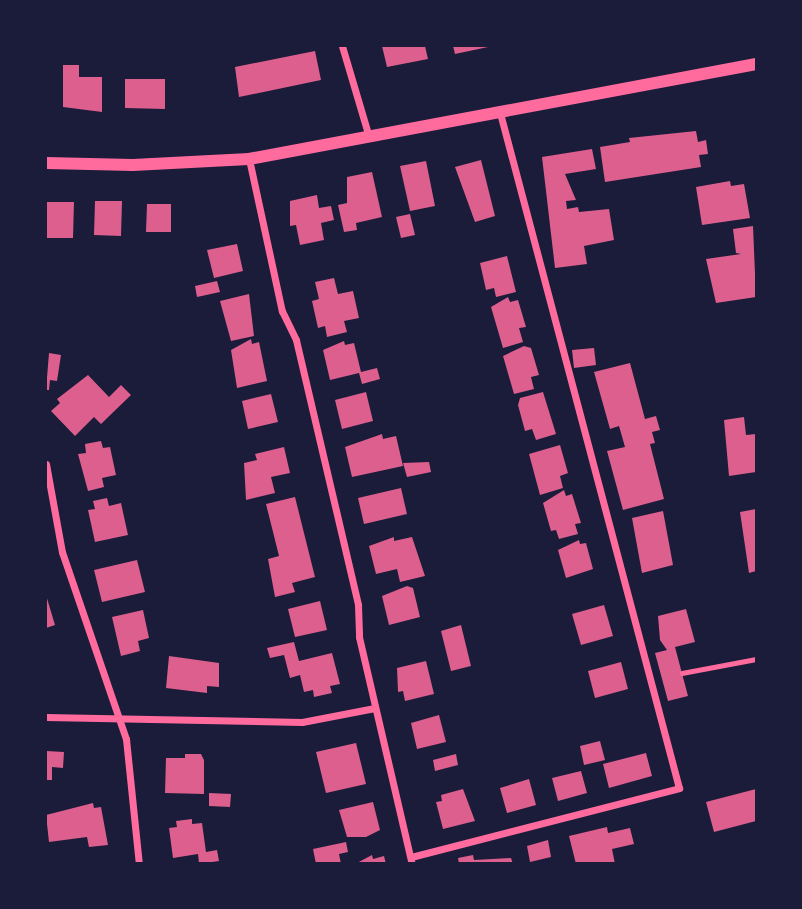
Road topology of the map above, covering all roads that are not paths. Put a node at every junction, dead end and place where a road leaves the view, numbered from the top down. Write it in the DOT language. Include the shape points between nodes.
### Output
graph roads {
  1 [pos="342,46"];
  2 [pos="757,64"];
  3 [pos="500,113"];
  4 [pos="369,138"];
  5 [pos="249,159"];
  6 [pos="46,163"];
  7 [pos="46,464"];
  8 [pos="375,708"];
  9 [pos="46,717"];
  10 [pos="120,718"];
  11 [pos="412,860"];
  12 [pos="139,863"];
  1 -- 4 [label="street"];
  2 -- 3 [label="street"];
  3 -- 4 [label="street"];
  3 -- 11 [label="street" via="679,788"];
  4 -- 5 [label="street"];
  5 -- 6 [label="street" via="133,165"];
  5 -- 8 [label="street" via="282,311 296,340 355,591 359,637"];
  7 -- 10 [label="street" via="62,552"];
  8 -- 10 [label="street" via="302,722"];
  8 -- 11 [label="street"];
  9 -- 10 [label="street"];
  10 -- 12 [label="street"];
}
